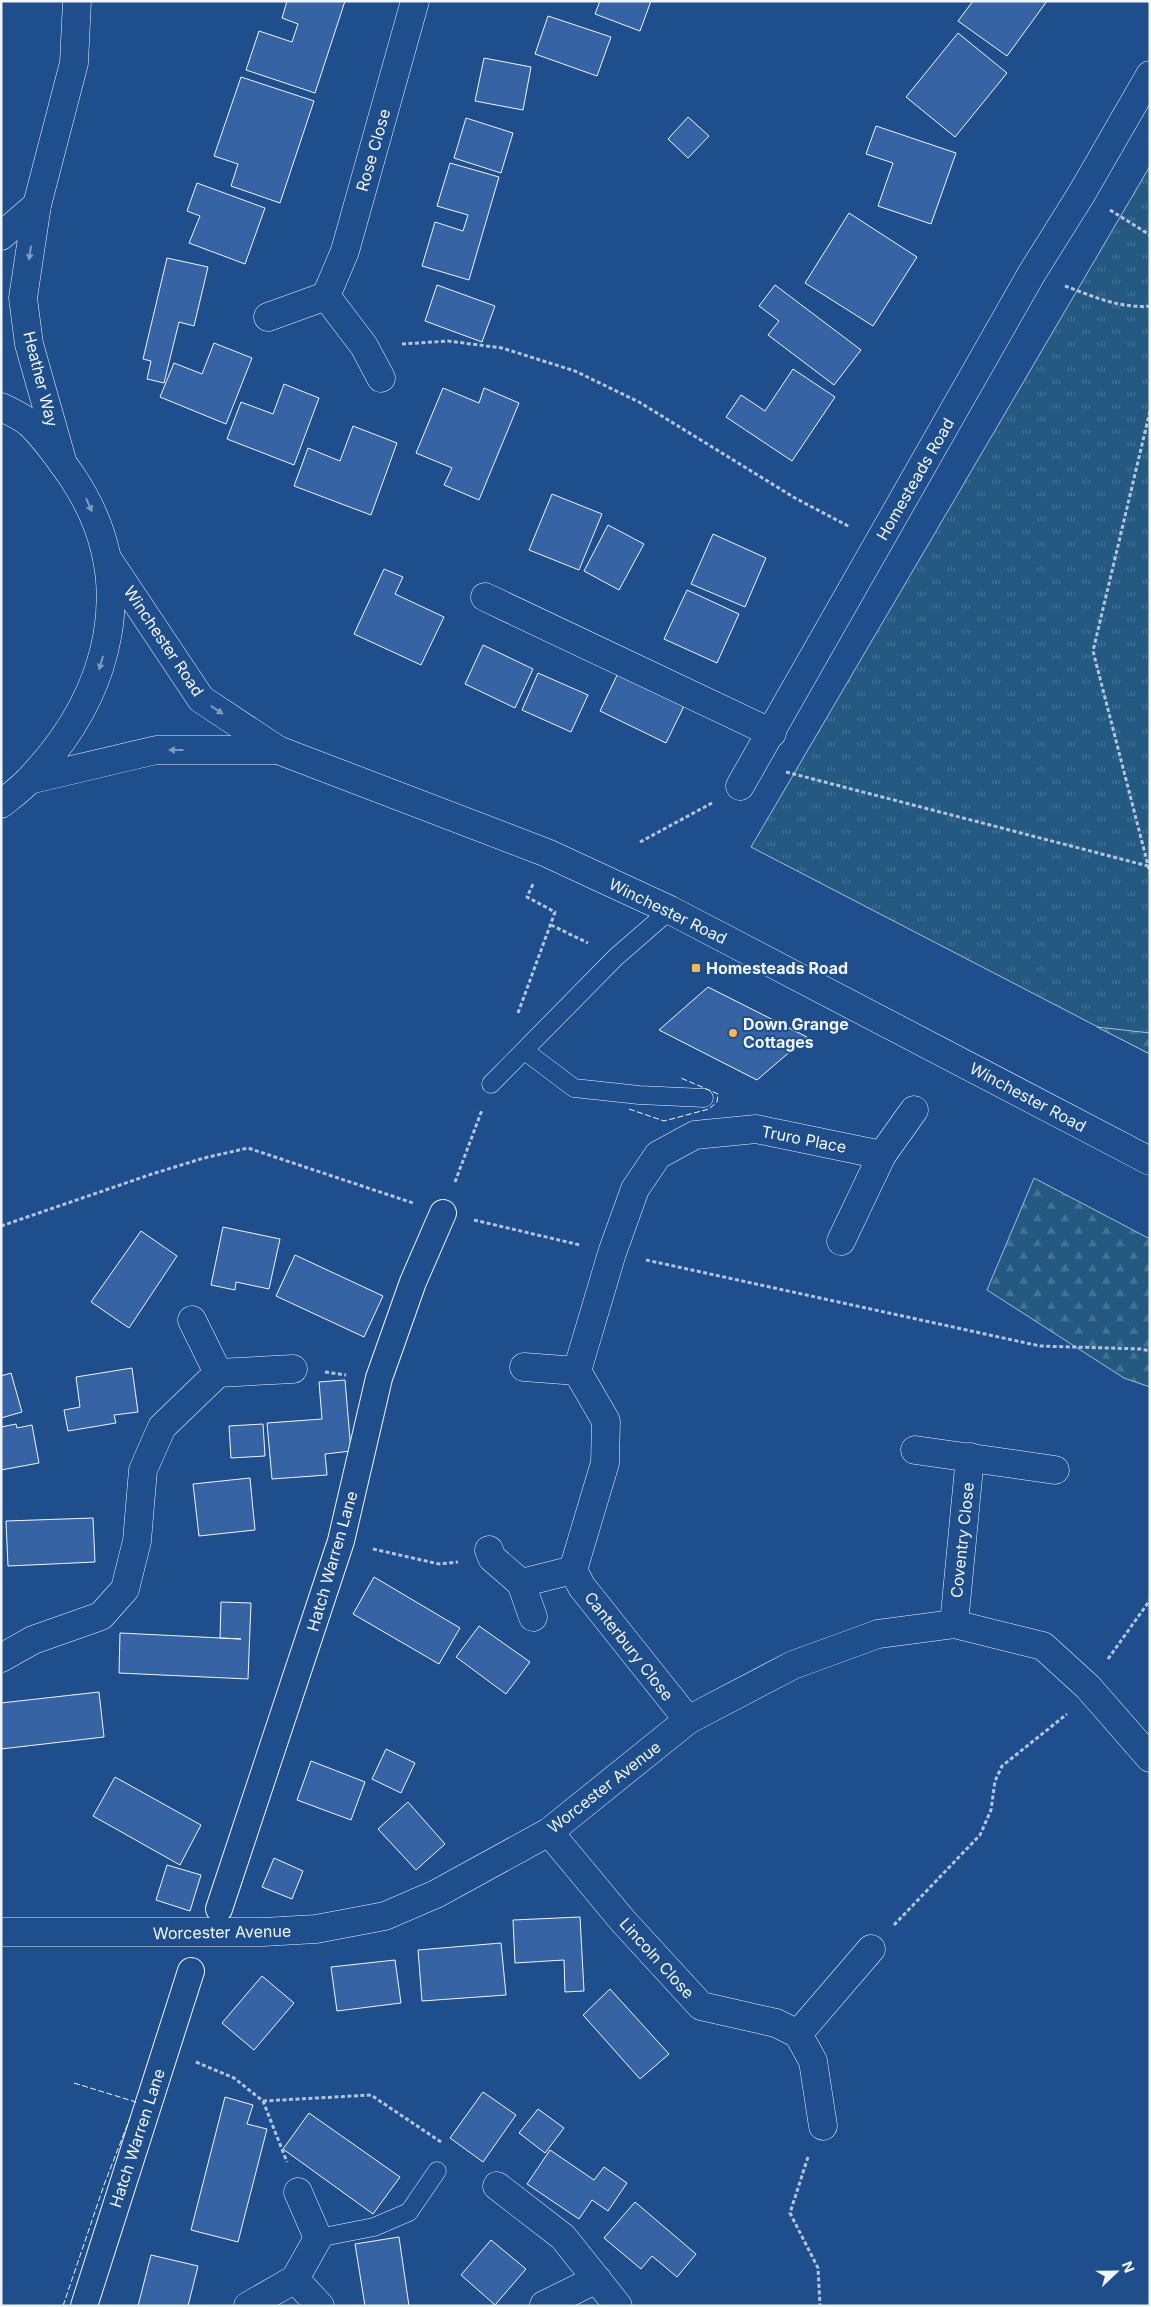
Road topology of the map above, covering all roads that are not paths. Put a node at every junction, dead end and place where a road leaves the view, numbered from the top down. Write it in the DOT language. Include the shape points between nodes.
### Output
graph roads {
  1 [pos="78,1"];
  2 [pos="415,1"];
  3 [pos="1150,75"];
  4 [pos="37,205"];
  5 [pos="1,236"];
  6 [pos="326,296"];
  7 [pos="268,317"];
  8 [pos="381,378"];
  9 [pos="1,407"];
  10 [pos="63,464"];
  11 [pos="107,558"];
  12 [pos="485,597"];
  13 [pos="772,732"];
  14 [pos="278,750"];
  15 [pos="30,780"];
  16 [pos="740,786"];
  17 [pos="1,804"];
  18 [pos="670,910"];
  19 [pos="525,1051"];
  20 [pos="492,1084"];
  21 [pos="704,1098"];
  22 [pos="914,1110"];
  23 [pos="882,1155"];
  24 [pos="1150,1161"];
  25 [pos="443,1213"];
  26 [pos="841,1241"];
  27 [pos="192,1320"];
  28 [pos="524,1367"];
  29 [pos="293,1369"];
  30 [pos="577,1371"];
  31 [pos="218,1373"];
  32 [pos="916,1450"];
  33 [pos="970,1457"];
  34 [pos="1055,1470"];
  35 [pos="491,1554"];
  36 [pos="573,1570"];
  37 [pos="521,1584"];
  38 [pos="533,1617"];
  39 [pos="954,1624"];
  40 [pos="1,1658"];
  41 [pos="688,1720"];
  42 [pos="1150,1758"];
  43 [pos="549,1832"];
  44 [pos="219,1909"];
  45 [pos="1,1932"];
  46 [pos="871,1949"];
  47 [pos="191,1971"];
  48 [pos="798,2034"];
  49 [pos="823,2126"];
  50 [pos="438,2171"];
  51 [pos="497,2186"];
  52 [pos="298,2192"];
  53 [pos="318,2238"];
  54 [pos="295,2279"];
  55 [pos="598,2279"];
  56 [pos="544,2305"];
  57 [pos="84,2306"];
  58 [pos="248,2306"];
  59 [pos="320,2306"];
  60 [pos="618,2306"];
  1 -- 4 [label="street, Heather Way" via="74,63"];
  2 -- 6 [label="street, Rose Close" via="345,251"];
  3 -- 13 [label="street, Homesteads Road" via="1032,273"];
  4 -- 5 [label="street"];
  4 -- 10 [label="street, Heather Way, one-way" via="23,298 29,344"];
  6 -- 7 [label="street"];
  6 -- 8 [label="street" via="364,346"];
  9 -- 10 [label="street" via="28,422"];
  10 -- 11 [label="street, one-way" via="89,503"];
  11 -- 14 [label="street, Winchester Road, one-way" via="201,699"];
  11 -- 15 [label="street, one-way" via="112,599 107,642 96,681 72,725"];
  12 -- 13 [label="street"];
  13 -- 16 [label="street, Homesteads Road"];
  14 -- 15 [label="street, Winchester Road, one-way" via="156,750"];
  14 -- 18 [label="street, Winchester Road" via="547,853"];
  15 -- 17 [label="street"];
  18 -- 19 [label="lane" via="616,957"];
  18 -- 24 [label="street, Winchester Road"];
  19 -- 20 [label="lane"];
  19 -- 21 [label="lane" via="574,1088"];
  22 -- 23 [label="street"];
  23 -- 26 [label="street"];
  23 -- 30 [label="street, Truro Place" via="756,1129 695,1136 658,1155 634,1189"];
  25 -- 44 [label="street, Hatch Warren Lane" via="413,1282 379,1378 341,1541"];
  27 -- 31 [label="street"];
  28 -- 30 [label="street"];
  29 -- 31 [label="street"];
  30 -- 36 [label="street" via="606,1421 605,1463"];
  31 -- 40 [label="street" via="162,1427 143,1470 137,1541 125,1590 101,1616 33,1640"];
  32 -- 33 [label="street"];
  33 -- 34 [label="street"];
  33 -- 39 [label="street, Coventry Close"];
  35 -- 37 [label="street"];
  36 -- 37 [label="street"];
  36 -- 41 [label="street, Canterbury Close" via="582,1586"];
  37 -- 38 [label="street"];
  39 -- 41 [label="street, Worcester Avenue" via="878,1634 793,1665"];
  39 -- 42 [label="street, Worcester Avenue" via="1043,1646 1088,1687"];
  41 -- 43 [label="street, Worcester Avenue"];
  43 -- 45 [label="street, Worcester Avenue" via="436,1894 385,1916 316,1929 175,1933"];
  43 -- 48 [label="street, Lincoln Close" via="623,1921 701,2006 776,2023"];
  46 -- 48 [label="street"];
  47 -- 57 [label="street, Hatch Warren Lane"];
  48 -- 49 [label="street" via="813,2061"];
  50 -- 53 [label="lane" via="409,2212 374,2227"];
  51 -- 55 [label="street" via="562,2237"];
  52 -- 53 [label="street"];
  53 -- 54 [label="street"];
  54 -- 58 [label="street"];
  54 -- 59 [label="street"];
  55 -- 56 [label="street"];
  55 -- 60 [label="street"];
}
